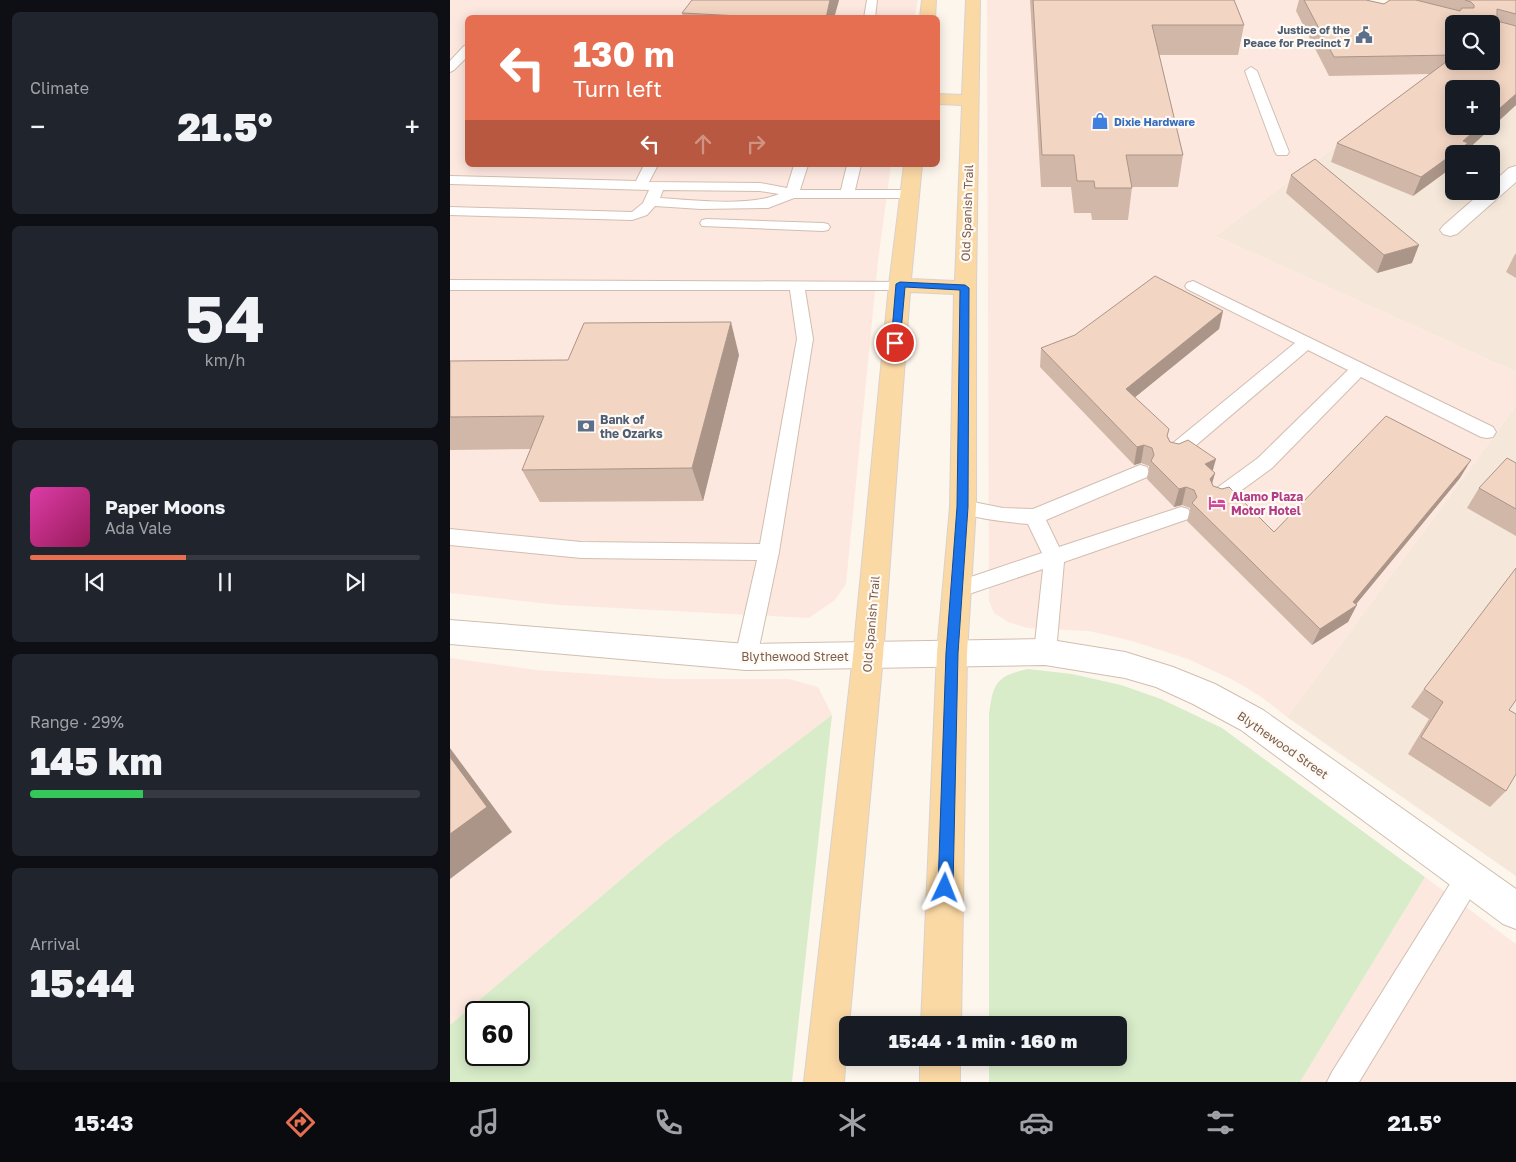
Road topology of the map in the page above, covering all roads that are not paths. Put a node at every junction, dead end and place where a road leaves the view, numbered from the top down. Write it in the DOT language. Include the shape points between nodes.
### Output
graph roads {
  1 [pos="872,0"];
  2 [pos="929,0"];
  3 [pos="973,0"];
  4 [pos="870,15"];
  5 [pos="927,15"];
  6 [pos="464,46"];
  7 [pos="450,68"];
  8 [pos="1251,71"];
  9 [pos="940,99"];
  10 [pos="970,100"];
  11 [pos="1282,152"];
  12 [pos="650,167"];
  13 [pos="800,167"];
  14 [pos="854,167"];
  15 [pos="913,167"];
  16 [pos="1516,172"];
  17 [pos="450,180"];
  18 [pos="640,186"];
  19 [pos="658,186"];
  20 [pos="847,193"];
  21 [pos="792,194"];
  22 [pos="910,194"];
  23 [pos="651,202"];
  24 [pos="450,211"];
  25 [pos="707,223"];
  26 [pos="780,225"];
  27 [pos="823,226"];
  28 [pos="1450,230"];
  29 [pos="900,284"];
  30 [pos="450,285"];
  31 [pos="797,286"];
  32 [pos="1193,286"];
  33 [pos="965,288"];
  34 [pos="1305,342"];
  35 [pos="1359,369"];
  36 [pos="1486,432"];
  37 [pos="1174,453"];
  38 [pos="1140,472"];
  39 [pos="1216,498"];
  40 [pos="963,507"];
  41 [pos="1181,514"];
  42 [pos="1035,517"];
  43 [pos="450,537"];
  44 [pos="769,552"];
  45 [pos="1054,558"];
  46 [pos="957,590"];
  47 [pos="450,632"];
  48 [pos="1045,652"];
  49 [pos="952,653"];
  50 [pos="868,656"];
  51 [pos="746,657"];
  52 [pos="1469,877"];
  53 [pos="1516,910"];
  54 [pos="941,1016"];
  55 [pos="940,1066"];
  56 [pos="824,1082"];
  57 [pos="940,1082"];
  58 [pos="1342,1082"];
  1 -- 4 [label="lane"];
  2 -- 5 [label="main road"];
  3 -- 10 [label="main road, Old Spanish Trail"];
  6 -- 7 [label="lane"];
  8 -- 11 [label="lane"];
  9 -- 10 [label="main road"];
  10 -- 33 [label="main road, Old Spanish Trail"];
  12 -- 18 [label="lane"];
  13 -- 21 [label="lane"];
  14 -- 20 [label="lane"];
  15 -- 22 [label="main road, Old Spanish Trail"];
  16 -- 28 [label="street"];
  17 -- 18 [label="lane"];
  18 -- 19 [label="lane"];
  19 -- 21 [label="lane" via="760,187"];
  19 -- 23 [label="lane"];
  20 -- 21 [label="lane"];
  20 -- 22 [label="lane"];
  21 -- 23 [label="lane" via="768,204"];
  21 -- 26 [label="lane"];
  22 -- 29 [label="main road, Old Spanish Trail"];
  23 -- 24 [label="lane" via="641,214 632,216"];
  25 -- 26 [label="lane"];
  26 -- 27 [label="lane"];
  29 -- 31 [label="lane"];
  29 -- 33 [label="main road"];
  29 -- 50 [label="main road, Old Spanish Trail"];
  30 -- 31 [label="lane"];
  31 -- 44 [label="lane" via="806,339"];
  32 -- 34 [label="lane"];
  33 -- 40 [label="main road, Old Spanish Trail"];
  34 -- 35 [label="lane"];
  34 -- 37 [label="lane"];
  35 -- 36 [label="lane"];
  35 -- 39 [label="lane" via="1265,463"];
  38 -- 42 [label="lane"];
  40 -- 42 [label="lane"];
  40 -- 46 [label="main road, Old Spanish Trail"];
  41 -- 45 [label="lane"];
  42 -- 45 [label="lane"];
  43 -- 44 [label="lane" via="581,550"];
  44 -- 51 [label="lane"];
  45 -- 46 [label="lane"];
  45 -- 48 [label="lane"];
  46 -- 49 [label="main road, Old Spanish Trail"];
  47 -- 51 [label="street, Blythewood Street"];
  48 -- 49 [label="street, Blythewood Street"];
  48 -- 52 [label="street, Blythewood Street" via="1125,665 1204,694 1252,720"];
  49 -- 50 [label="street, Blythewood Street"];
  49 -- 54 [label="main road, Old Spanish Trail"];
  50 -- 51 [label="street, Blythewood Street"];
  50 -- 56 [label="main road, Old Spanish Trail"];
  52 -- 53 [label="street, Blythewood Street"];
  52 -- 58 [label="lane"];
  55 -- 57 [label="main road"];
}
